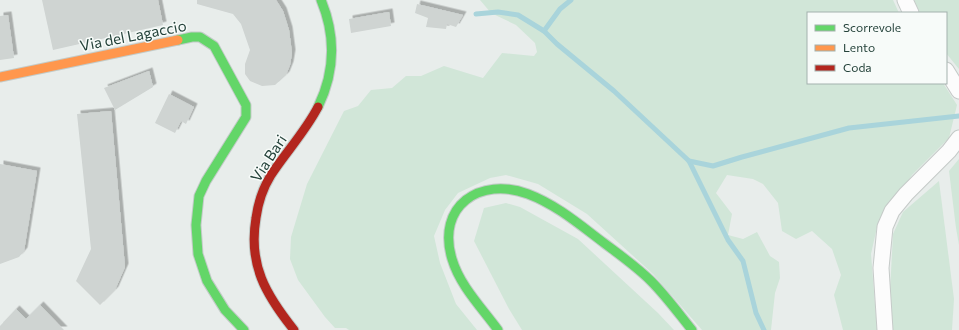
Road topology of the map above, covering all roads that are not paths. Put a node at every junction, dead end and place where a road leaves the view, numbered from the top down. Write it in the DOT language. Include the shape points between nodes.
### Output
graph roads {
  1 [pos="320,0"];
  2 [pos="905,0"];
  3 [pos="911,12"];
  4 [pos="947,72"];
  5 [pos="0,77"];
  6 [pos="959,91"];
  7 [pos="959,138"];
  8 [pos="244,330"];
  9 [pos="294,330"];
  10 [pos="498,330"];
  11 [pos="692,330"];
  12 [pos="885,330"];
  1 -- 9 [label="street, Via Bari" via="326,14 332,43 329,84 312,118 268,180 258,207 254,228 255,255 260,277 273,302"];
  2 -- 3 [label="street"];
  4 -- 6 [label="street"];
  5 -- 8 [label="street, Via del Lagaccio" via="192,37 200,37 214,46 246,105 246,117 199,196 196,238 207,281 225,310"];
  7 -- 12 [label="street" via="906,194 892,211 885,227 881,268"];
  10 -- 11 [label="street" via="459,277 448,247 448,232 458,207 468,197 498,188 529,194 578,222 645,274"];
}
